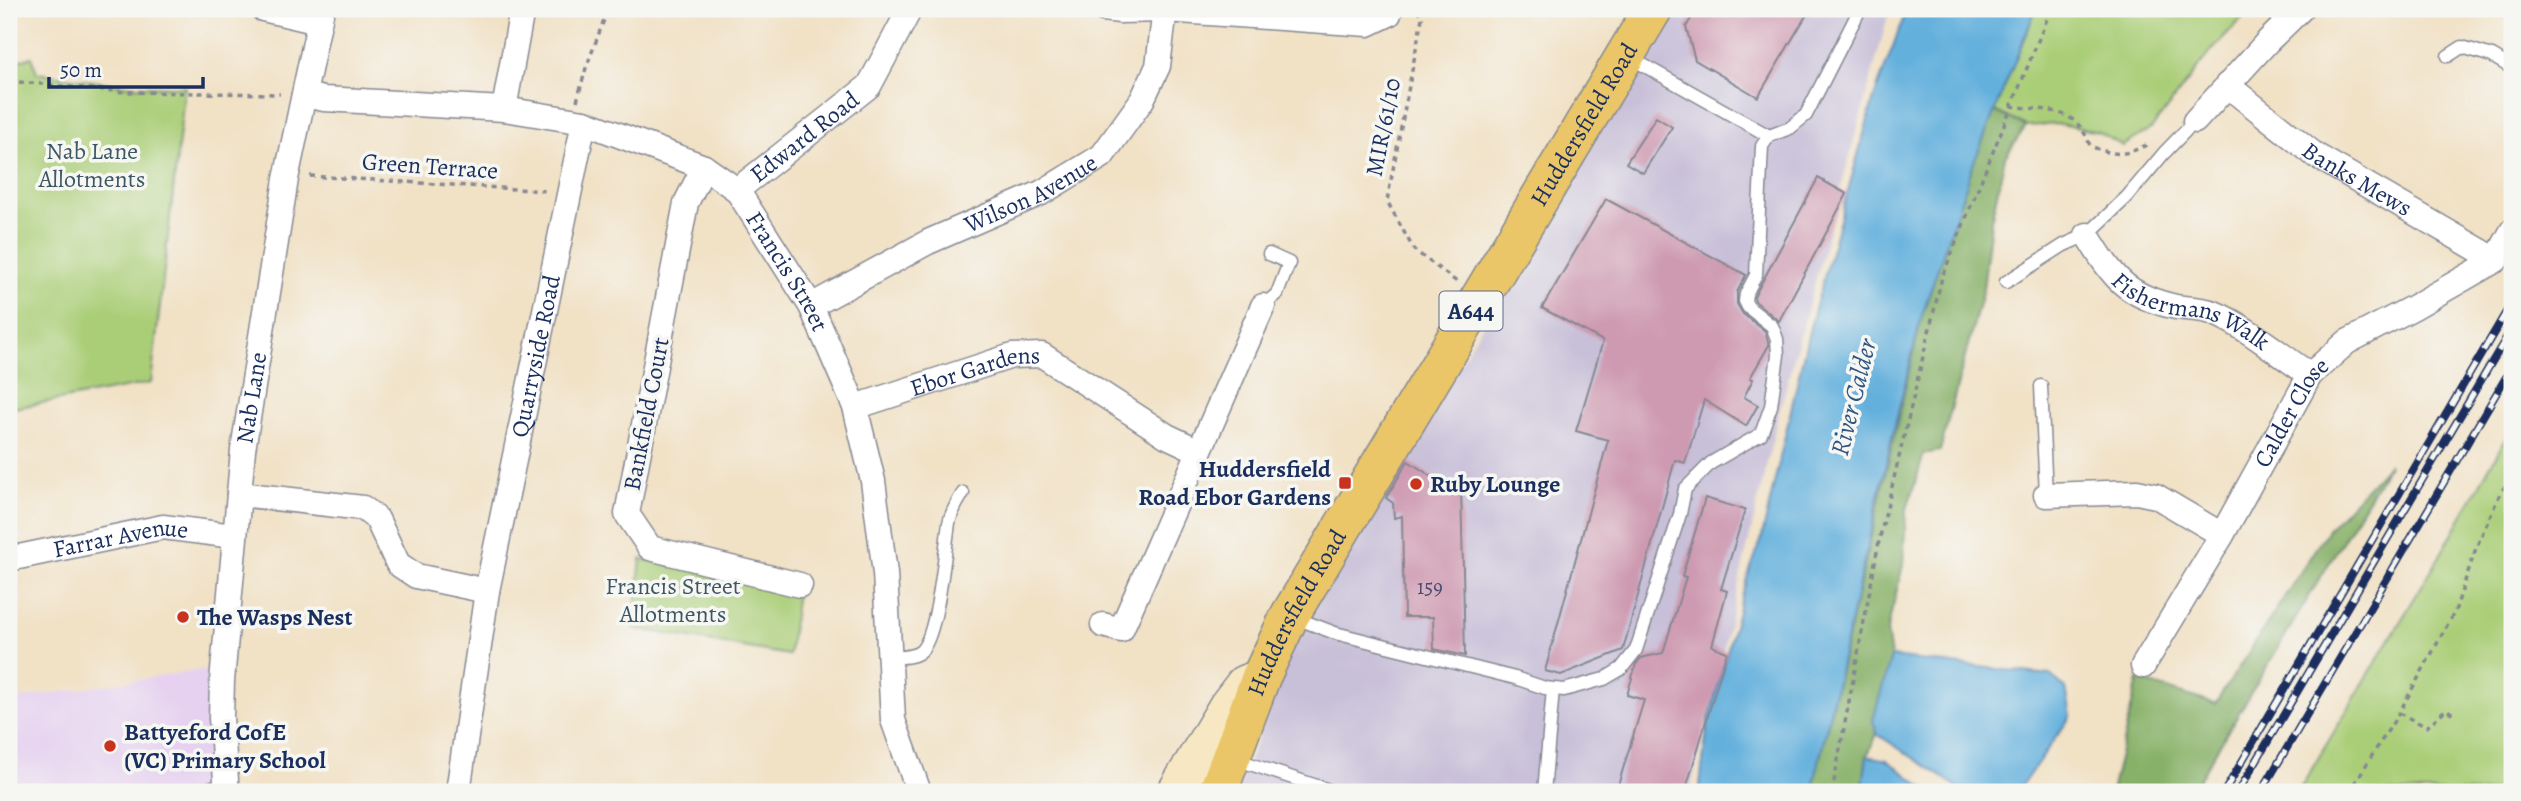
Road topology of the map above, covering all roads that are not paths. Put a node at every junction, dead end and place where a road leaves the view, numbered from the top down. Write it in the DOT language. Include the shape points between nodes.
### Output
graph roads {
  1 [pos="262,9"];
  2 [pos="910,9"];
  3 [pos="1103,9"];
  4 [pos="1653,9"];
  5 [pos="1860,9"];
  6 [pos="2301,9"];
  7 [pos="1165,10"];
  8 [pos="1390,11"];
  9 [pos="321,15"];
  10 [pos="521,15"];
  11 [pos="1625,55"];
  12 [pos="2448,55"];
  13 [pos="2512,68"];
  14 [pos="2227,85"];
  15 [pos="304,95"];
  16 [pos="504,108"];
  17 [pos="579,121"];
  18 [pos="2195,121"];
  19 [pos="1769,136"];
  20 [pos="704,167"];
  21 [pos="737,190"];
  22 [pos="2512,231"];
  23 [pos="2087,235"];
  24 [pos="1269,254"];
  25 [pos="2496,260"];
  26 [pos="2006,282"];
  27 [pos="811,306"];
  28 [pos="1263,306"];
  29 [pos="2310,374"];
  30 [pos="2041,386"];
  31 [pos="855,407"];
  32 [pos="1199,451"];
  33 [pos="962,493"];
  34 [pos="239,494"];
  35 [pos="2046,495"];
  36 [pos="2222,535"];
  37 [pos="234,536"];
  38 [pos="9,559"];
  39 [pos="800,585"];
  40 [pos="487,591"];
  41 [pos="1290,615"];
  42 [pos="1103,625"];
  43 [pos="890,658"];
  44 [pos="2143,666"];
  45 [pos="1261,677"];
  46 [pos="1553,689"];
  47 [pos="1224,775"];
  48 [pos="227,789"];
  49 [pos="182,792"];
  50 [pos="458,792"];
  51 [pos="919,792"];
  52 [pos="1175,792"];
  53 [pos="1335,792"];
  54 [pos="1544,792"];
  1 -- 9 [label="street"];
  2 -- 21 [label="street, Edward Road" via="869,86"];
  3 -- 7 [label="street"];
  4 -- 11 [label="highway, Huddersfield Road / A644"];
  5 -- 19 [label="lane" via="1807,115"];
  6 -- 14 [label="street"];
  7 -- 8 [label="street" via="1368,24"];
  7 -- 27 [label="street, Wilson Avenue" via="1158,66 1142,100 1102,156 1041,193 928,242"];
  9 -- 15 [label="street, Nab Lane"];
  10 -- 16 [label="street"];
  11 -- 19 [label="lane"];
  11 -- 41 [label="highway, Huddersfield Road / A644"];
  12 -- 13 [label="lane" via="2462,47"];
  14 -- 18 [label="street"];
  14 -- 25 [label="street, Banks Mews" via="2315,155"];
  15 -- 16 [label="street, Francis Street"];
  15 -- 34 [label="street, Nab Lane" via="287,175"];
  16 -- 17 [label="street, Francis Street"];
  17 -- 20 [label="street, Francis Street"];
  17 -- 40 [label="street, Quarryside Road" via="570,193"];
  18 -- 23 [label="lane"];
  19 -- 46 [label="lane" via="1762,146 1756,275 1745,301 1772,326 1777,340 1771,406 1761,434 1711,463 1685,489 1636,650 1629,660 1604,678"];
  20 -- 21 [label="street, Francis Street"];
  20 -- 39 [label="street, Bankfield Court" via="686,203 627,514 650,548"];
  21 -- 27 [label="street, Francis Street"];
  22 -- 25 [label="street"];
  23 -- 26 [label="lane"];
  23 -- 29 [label="street, Fishermans Walk" via="2110,272 2130,290 2153,302 2213,312"];
  24 -- 28 [label="lane" via="1289,262 1277,294"];
  25 -- 29 [label="street, Calder Close" via="2347,341"];
  27 -- 31 [label="street, Francis Street"];
  28 -- 32 [label="street"];
  29 -- 36 [label="street, Calder Close"];
  30 -- 35 [label="lane"];
  31 -- 32 [label="street, Ebor Gardens" via="1012,356 1042,355 1167,436"];
  31 -- 43 [label="street, Francis Street" via="873,481"];
  32 -- 42 [label="street" via="1122,630"];
  33 -- 43 [label="lane" via="949,523 935,612 924,648 918,654"];
  34 -- 37 [label="street, Nab Lane"];
  34 -- 40 [label="street" via="363,508 377,519 398,564 416,576"];
  35 -- 36 [label="street" via="2137,492 2156,496"];
  36 -- 44 [label="street, Calder Close"];
  37 -- 38 [label="street, Farrar Avenue" via="163,527"];
  37 -- 48 [label="street, Nab Lane" via="222,681"];
  40 -- 50 [label="street, Quarryside Road"];
  41 -- 45 [label="highway, Huddersfield Road / A644"];
  41 -- 46 [label="lane" via="1335,633"];
  43 -- 51 [label="street, Francis Street" via="893,720"];
  45 -- 47 [label="highway, Huddersfield Road / A644"];
  45 -- 52 [label="street" via="1244,682"];
  46 -- 54 [label="lane"];
  47 -- 53 [label="lane"];
  48 -- 49 [label="lane"];
}
